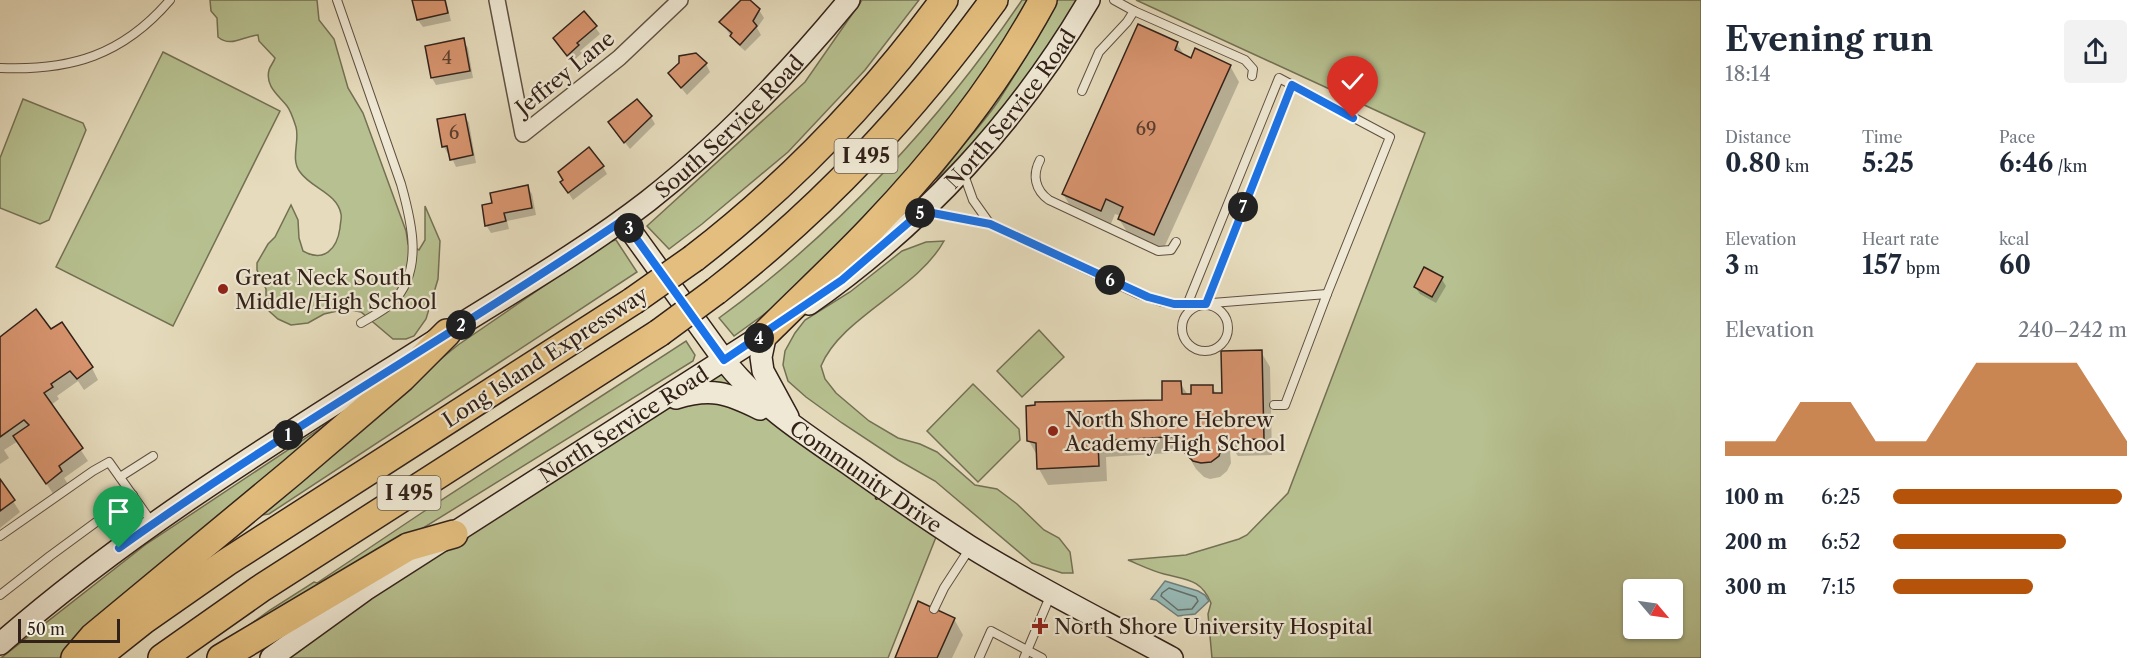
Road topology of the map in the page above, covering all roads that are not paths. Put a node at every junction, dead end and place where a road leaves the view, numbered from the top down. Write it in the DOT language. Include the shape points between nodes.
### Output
graph roads {
  1 [pos="170,0"];
  2 [pos="337,0"];
  3 [pos="497,0"];
  4 [pos="680,0"];
  5 [pos="849,0"];
  6 [pos="944,0"];
  7 [pos="994,0"];
  8 [pos="1042,0"];
  9 [pos="1089,0"];
  10 [pos="1114,0"];
  11 [pos="1134,11"];
  12 [pos="0,68"];
  13 [pos="1252,76"];
  14 [pos="1292,85"];
  15 [pos="1082,91"];
  16 [pos="1040,159"];
  17 [pos="962,170"];
  18 [pos="922,211"];
  19 [pos="623,220"];
  20 [pos="990,224"];
  21 [pos="1176,242"];
  22 [pos="1327,294"];
  23 [pos="1206,304"];
  24 [pos="1187,305"];
  25 [pos="361,323"];
  26 [pos="447,333"];
  27 [pos="766,333"];
  28 [pos="724,360"];
  29 [pos="655,404"];
  30 [pos="1274,405"];
  31 [pos="793,425"];
  32 [pos="153,456"];
  33 [pos="120,477"];
  34 [pos="133,495"];
  35 [pos="153,524"];
  36 [pos="454,534"];
  37 [pos="0,536"];
  38 [pos="971,547"];
  39 [pos="2,590"];
  40 [pos="1052,593"];
  41 [pos="934,609"];
  42 [pos="0,644"];
  43 [pos="1026,654"];
  44 [pos="75,658"];
  45 [pos="96,658"];
  46 [pos="162,658"];
  47 [pos="221,658"];
  48 [pos="271,658"];
  49 [pos="979,658"];
  50 [pos="1042,658"];
  51 [pos="1172,658"];
  1 -- 12 [label="lane" via="146,26 98,54 67,64"];
  2 -- 25 [label="lane" via="401,184 413,239 410,268 398,296"];
  3 -- 4 [label="street, Jeffrey Lane" via="523,134 603,72"];
  5 -- 19 [label="main road, South Service Road" via="734,127"];
  6 -- 45 [label="highway, Long Island Expressway / I 495, bridge" via="846,120 782,184 694,258 227,562"];
  7 -- 46 [label="highway, Long Island Expressway / I 495, bridge" via="912,106 845,178 773,246 717,291 659,333 252,594"];
  8 -- 27 [label="highway" via="989,86 919,176"];
  9 -- 17 [label="main road, North Service Road" via="1010,116"];
  10 -- 11 [label="lane"];
  11 -- 13 [label="lane" via="1245,60 1253,69"];
  11 -- 15 [label="lane" via="1099,52"];
  14 -- 22 [label="lane" via="1390,137"];
  14 -- 23 [label="lane"];
  14 -- 24 [label="lane" via="1279,78"];
  16 -- 21 [label="lane" via="1036,182 1049,200 1158,251 1171,250"];
  17 -- 18 [label="main road, North Service Road"];
  17 -- 20 [label="lane" via="973,200"];
  18 -- 20 [label="lane"];
  18 -- 27 [label="main road, North Service Road" via="842,280"];
  19 -- 26 [label="main road, South Service Road"];
  19 -- 28 [label="main road, Community Drive"];
  20 -- 24 [label="lane" via="1138,294"];
  22 -- 23 [label="lane"];
  22 -- 30 [label="lane" via="1285,405"];
  23 -- 23 [label="lane" via="1192,308 1181,327 1191,347 1207,351 1221,344 1228,330 1225,315"];
  23 -- 24 [label="lane"];
  26 -- 35 [label="main road, South Service Road"];
  26 -- 44 [label="highway" via="402,378 93,637"];
  27 -- 28 [label="main road, North Service Road"];
  27 -- 31 [label="main road" via="761,357 763,371"];
  28 -- 29 [label="main road, North Service Road"];
  28 -- 31 [label="main road, Community Drive" via="758,398"];
  29 -- 31 [label="main road" via="693,392 716,392"];
  29 -- 36 [label="main road, North Service Road"];
  31 -- 38 [label="main road, Community Drive"];
  32 -- 33 [label="lane"];
  33 -- 34 [label="lane"];
  33 -- 37 [label="lane" via="110,462 100,466"];
  34 -- 35 [label="lane"];
  34 -- 39 [label="lane"];
  35 -- 42 [label="main road, South Service Road" via="78,579"];
  36 -- 47 [label="highway" via="408,547"];
  36 -- 48 [label="main road, North Service Road" via="365,590"];
  38 -- 40 [label="main road, Community Drive"];
  38 -- 41 [label="lane"];
  40 -- 43 [label="lane"];
  40 -- 51 [label="main road, Community Drive"];
  43 -- 49 [label="lane" via="991,631"];
  43 -- 50 [label="lane"];
}
